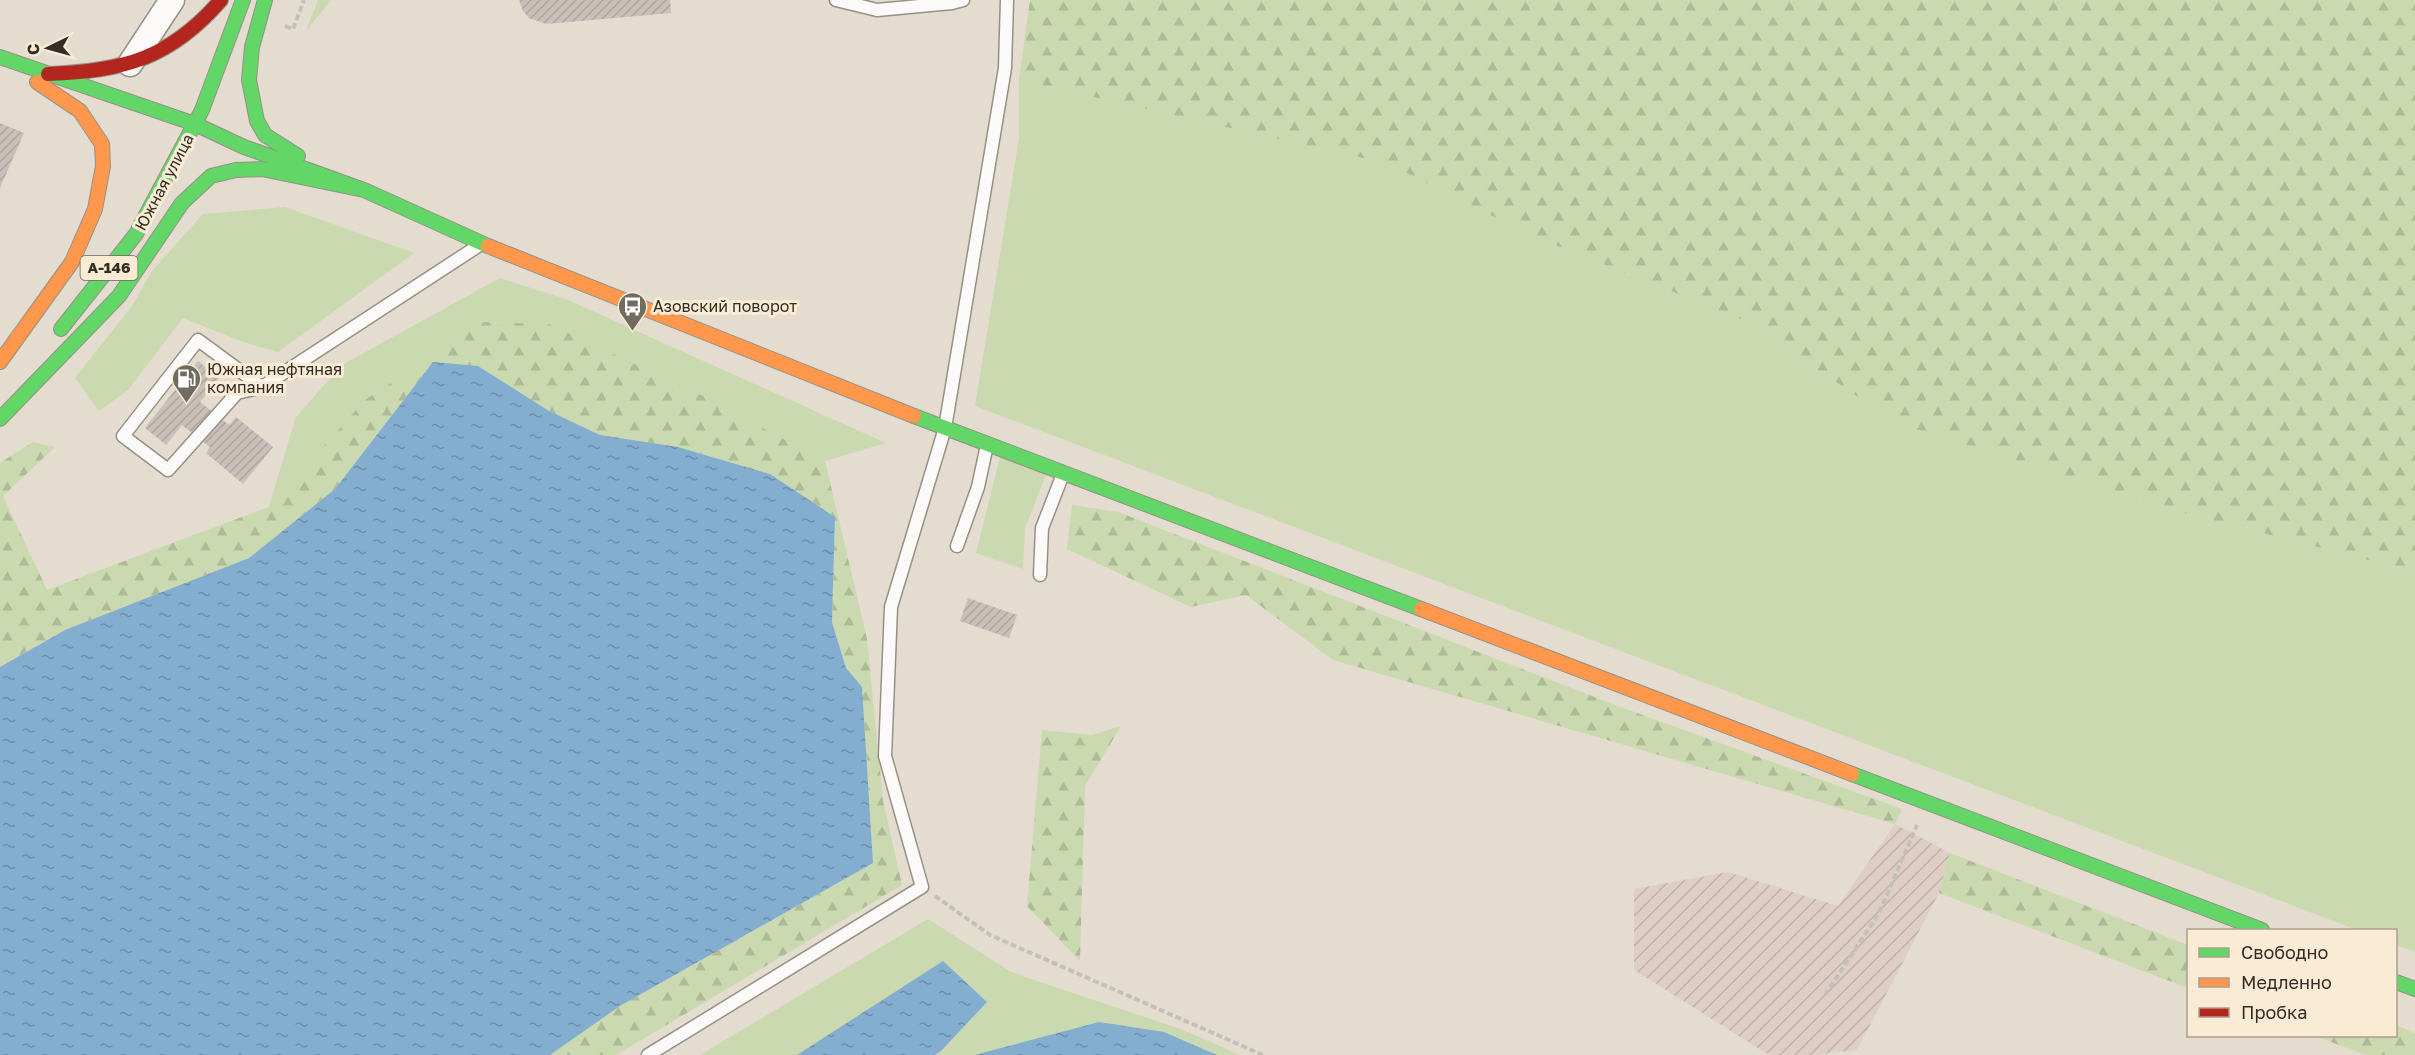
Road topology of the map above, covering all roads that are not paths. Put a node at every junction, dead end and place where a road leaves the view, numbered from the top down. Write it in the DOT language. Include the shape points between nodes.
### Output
graph roads {
  1 [pos="172,0"];
  2 [pos="221,0"];
  3 [pos="243,0"];
  4 [pos="265,0"];
  5 [pos="836,0"];
  6 [pos="963,0"];
  7 [pos="1007,0"];
  8 [pos="3,59"];
  9 [pos="130,64"];
  10 [pos="48,74"];
  11 [pos="195,124"];
  12 [pos="338,180"];
  13 [pos="364,190"];
  14 [pos="481,243"];
  15 [pos="49,342"];
  16 [pos="0,362"];
  17 [pos="262,387"];
  18 [pos="0,419"];
  19 [pos="945,428"];
  20 [pos="987,444"];
  21 [pos="1063,473"];
  22 [pos="957,546"];
  23 [pos="1040,575"];
  24 [pos="2259,929"];
  25 [pos="2397,982"];
  26 [pos="2415,989"];
  27 [pos="648,1055"];
  1 -- 9 [label="street"];
  2 -- 9 [label="main road" via="179,39"];
  3 -- 11 [label="main road, Южная улица / А-146"];
  4 -- 12 [label="main road" via="252,47 249,80 257,121 265,135"];
  5 -- 6 [label="lane" via="877,10"];
  7 -- 19 [label="lane" via="1005,68"];
  8 -- 10 [label="main road"];
  8 -- 16 [label="main road" via="80,111 102,144 103,166 95,209 72,262"];
  9 -- 10 [label="main road" via="94,72"];
  10 -- 11 [label="main road"];
  11 -- 12 [label="main road" via="244,147"];
  11 -- 15 [label="main road, Южная улица / А-146" via="136,234"];
  12 -- 13 [label="main road"];
  13 -- 14 [label="main road"];
  13 -- 18 [label="main road" via="262,169 211,176 182,203 119,296"];
  14 -- 17 [label="lane"];
  14 -- 19 [label="main road"];
  17 -- 17 [label="lane" via="198,340 123,436 168,470 237,393"];
  19 -- 20 [label="main road"];
  19 -- 27 [label="lane" via="891,607 885,756 922,887"];
  20 -- 21 [label="main road"];
  20 -- 22 [label="lane" via="978,487"];
  21 -- 23 [label="lane" via="1042,528"];
  21 -- 24 [label="main road"];
  25 -- 26 [label="main road"];
}
